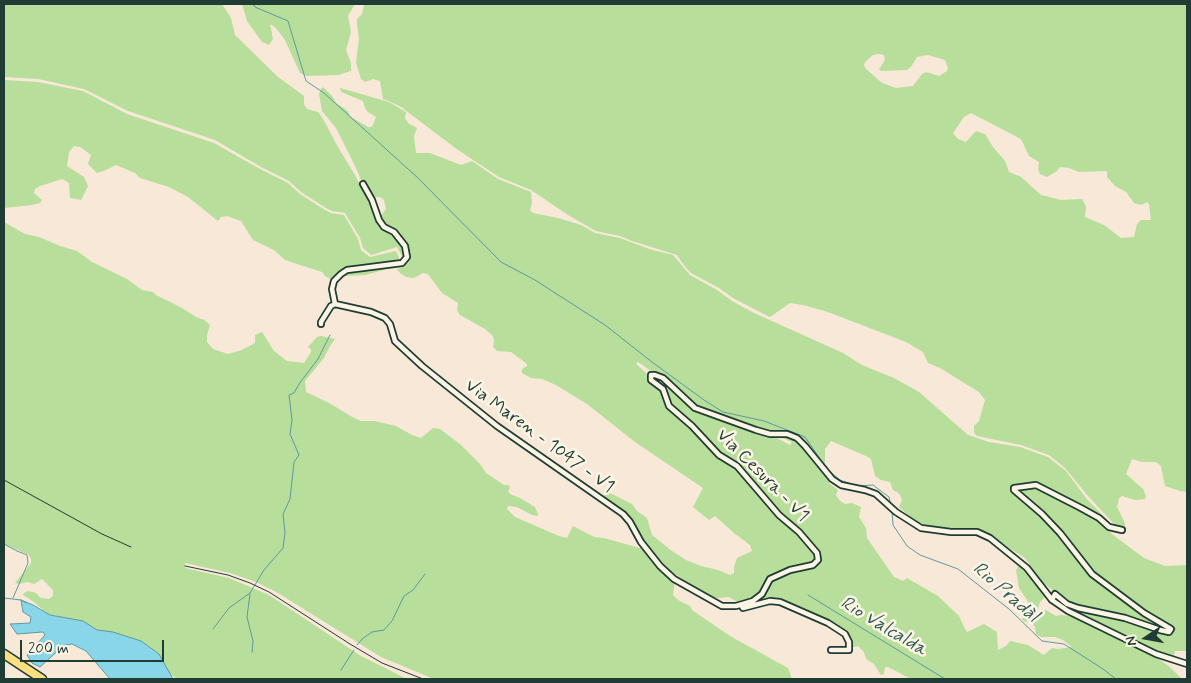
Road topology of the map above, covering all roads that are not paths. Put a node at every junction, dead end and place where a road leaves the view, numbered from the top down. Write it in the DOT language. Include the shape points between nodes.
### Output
graph roads {
  1 [pos="363,184"];
  2 [pos="335,304"];
  3 [pos="321,324"];
  4 [pos="1122,530"];
  5 [pos="1052,600"];
  6 [pos="741,605"];
  7 [pos="831,650"];
  8 [pos="4,654"];
  9 [pos="1187,664"];
  10 [pos="42,679"];
  1 -- 2 [label="street" via="379,220 405,246 406,260 402,264 347,270 334,281"];
  2 -- 3 [label="street"];
  2 -- 6 [label="street, Via Maren - 1047 - V1" via="386,318 395,340 422,366 497,426 623,514 641,542 674,579 722,606"];
  4 -- 5 [label="street" via="1109,527 1099,518 1036,485 1014,488 1060,533 1092,574 1171,629 1169,632 1160,630 1125,618 1078,608 1055,594"];
  5 -- 6 [label="street, Via Cesura - V1" via="1027,568 990,538 977,532 921,528 876,494 841,485 832,479 805,446 792,436 770,434 694,408 663,378 651,375 650,380 663,389 669,406 720,455 737,466 817,553 818,560 813,565 772,577 758,597"];
  5 -- 9 [label="street" via="1068,612 1126,641"];
  6 -- 7 [label="street" via="743,608 770,601 780,602 828,623 844,634 849,642 849,650"];
  8 -- 10 [label="main road"];
}
